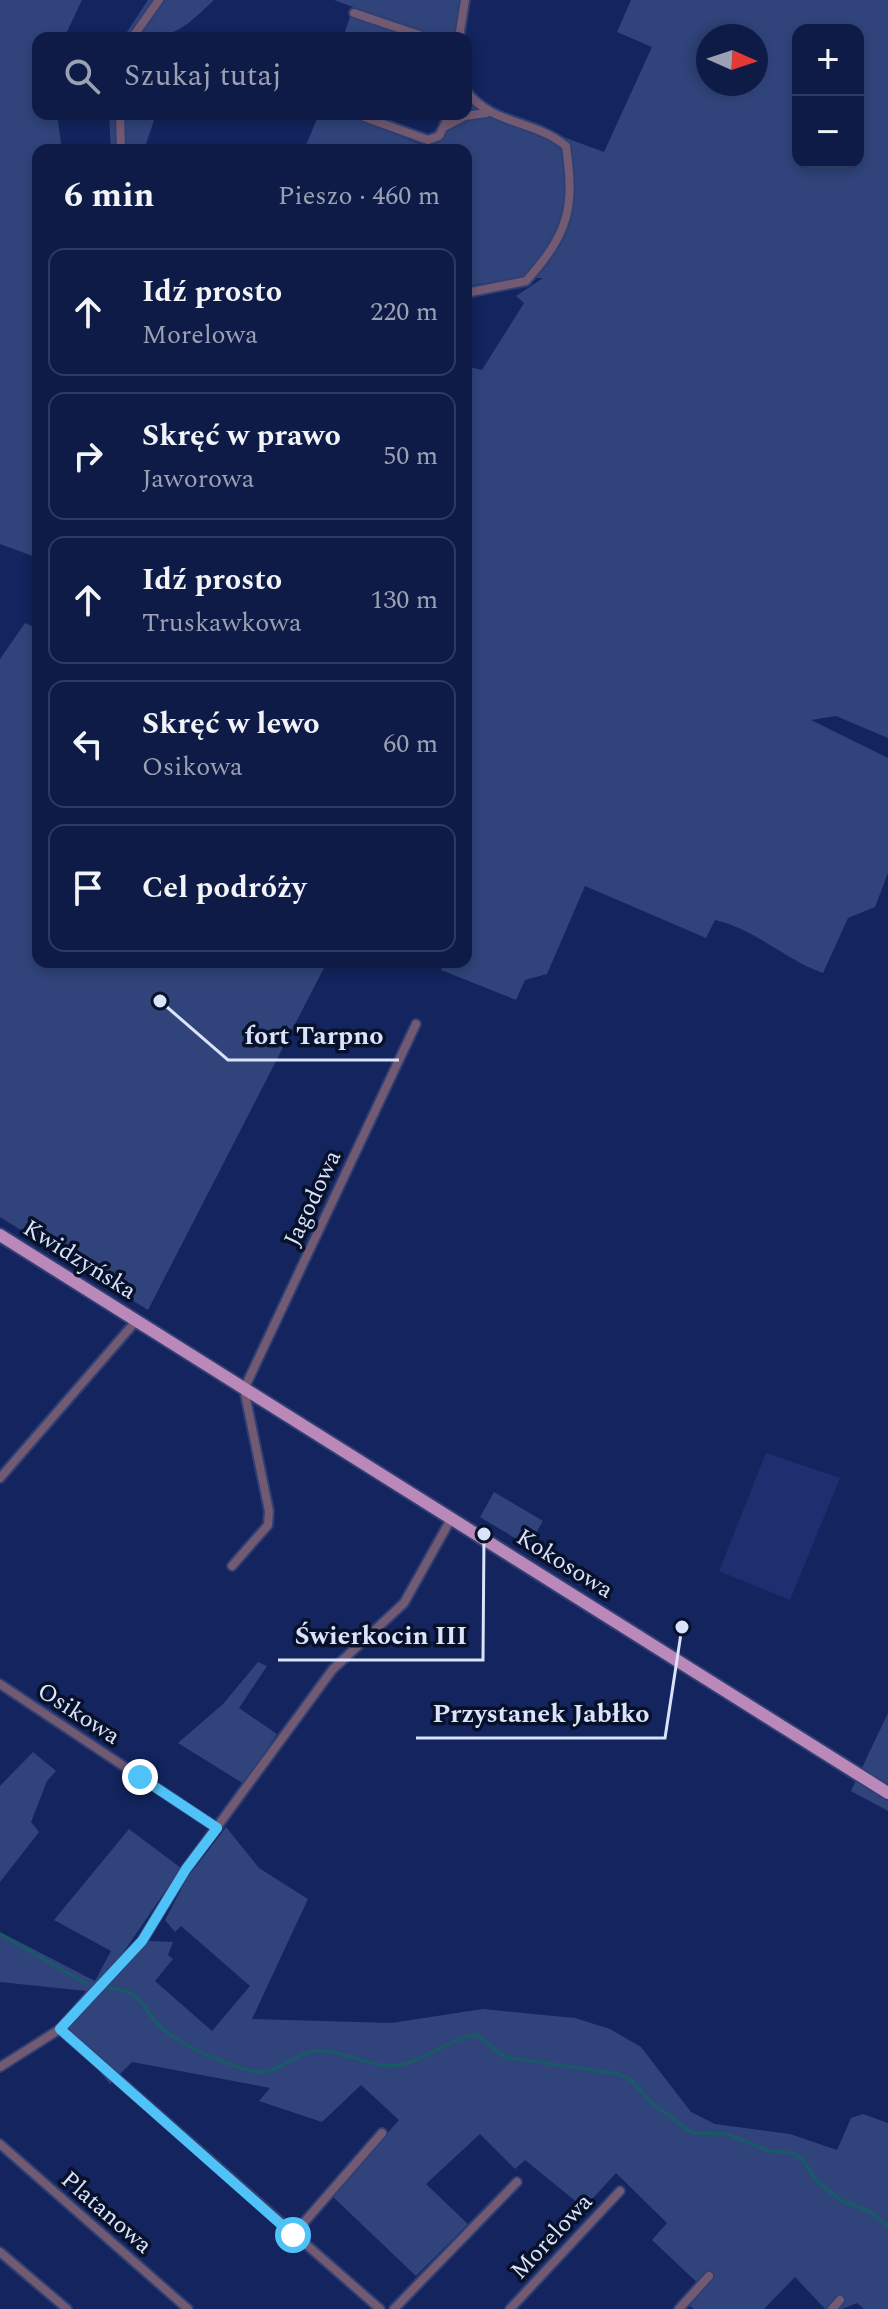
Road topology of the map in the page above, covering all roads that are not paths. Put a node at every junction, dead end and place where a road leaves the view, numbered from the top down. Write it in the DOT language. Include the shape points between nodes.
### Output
graph roads {
  1 [pos="159,0"];
  2 [pos="465,0"];
  3 [pos="354,13"];
  4 [pos="136,32"];
  5 [pos="410,32"];
  6 [pos="460,32"];
  7 [pos="472,98"];
  8 [pos="486,113"];
  9 [pos="472,115"];
  10 [pos="120,120"];
  11 [pos="371,120"];
  12 [pos="447,120"];
  13 [pos="458,120"];
  14 [pos="444,128"];
  15 [pos="121,144"];
  16 [pos="472,292"];
  17 [pos="416,1024"];
  18 [pos="0,1235"];
  19 [pos="136,1321"];
  20 [pos="244,1389"];
  21 [pos="0,1478"];
  22 [pos="451,1519"];
  23 [pos="232,1566"];
  24 [pos="0,1684"];
  25 [pos="888,1793"];
  26 [pos="217,1828"];
  27 [pos="60,2029"];
  28 [pos="0,2067"];
  29 [pos="382,2133"];
  30 [pos="0,2144"];
  31 [pos="517,2182"];
  32 [pos="620,2191"];
  33 [pos="293,2235"];
  34 [pos="0,2252"];
  35 [pos="709,2276"];
  36 [pos="840,2300"];
  37 [pos="67,2309"];
  38 [pos="188,2309"];
  39 [pos="380,2309"];
  40 [pos="394,2309"];
  41 [pos="510,2309"];
  42 [pos="679,2309"];
  43 [pos="832,2309"];
  1 -- 4 [label="street"];
  2 -- 6 [label="street"];
  3 -- 5 [label="street"];
  7 -- 8 [label="street"];
  8 -- 9 [label="street"];
  8 -- 16 [label="street" via="553,134 566,146 569,216 526,281"];
  10 -- 15 [label="street"];
  11 -- 14 [label="street" via="422,140 439,136"];
  12 -- 14 [label="street"];
  13 -- 14 [label="street"];
  17 -- 20 [label="street, Jagodowa"];
  18 -- 19 [label="main road, Kwidzyńska"];
  19 -- 20 [label="main road, Kokosowa"];
  19 -- 21 [label="street"];
  20 -- 22 [label="main road, Kokosowa"];
  20 -- 23 [label="street" via="269,1511 268,1525"];
  22 -- 25 [label="main road, Kokosowa"];
  22 -- 26 [label="street" via="404,1603 333,1669"];
  24 -- 26 [label="street, Osikowa"];
  26 -- 27 [label="street" via="152,1928"];
  27 -- 28 [label="street"];
  27 -- 33 [label="street"];
  29 -- 33 [label="street"];
  30 -- 38 [label="street, Platanowa"];
  31 -- 40 [label="street"];
  32 -- 41 [label="street, Morelowa"];
  33 -- 39 [label="street"];
  34 -- 37 [label="street"];
  35 -- 42 [label="street"];
  36 -- 43 [label="street"];
}
